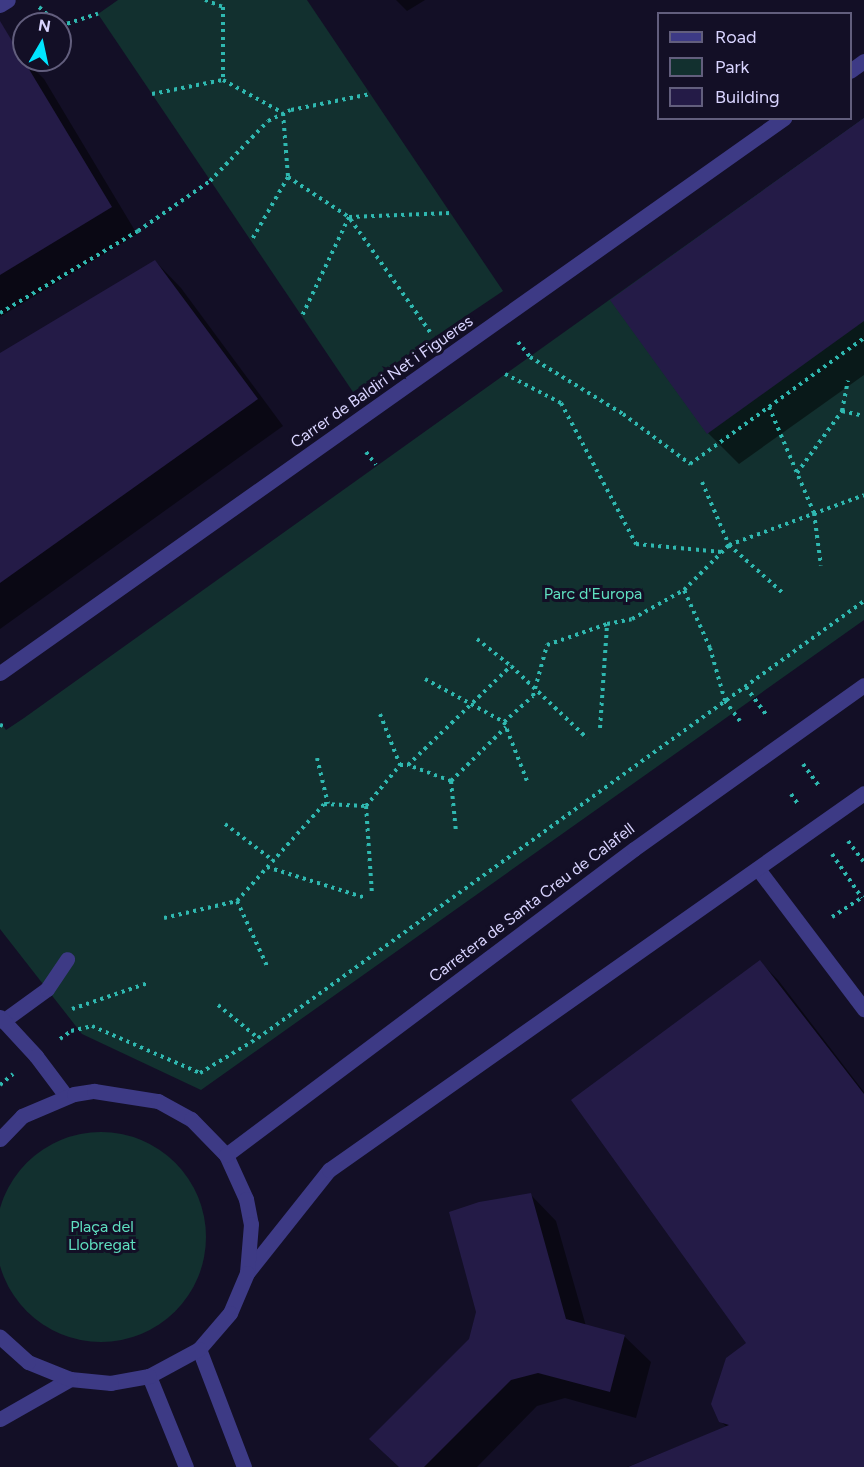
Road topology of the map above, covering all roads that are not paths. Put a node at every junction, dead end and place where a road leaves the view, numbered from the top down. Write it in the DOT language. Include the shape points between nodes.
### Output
graph roads {
  1 [pos="9,0"];
  2 [pos="0,5"];
  3 [pos="781,120"];
  4 [pos="0,673"];
  5 [pos="864,685"];
  6 [pos="864,793"];
  7 [pos="758,869"];
  8 [pos="67,959"];
  9 [pos="864,1009"];
  10 [pos="2,1019"];
  11 [pos="66,1096"];
  12 [pos="0,1139"];
  13 [pos="226,1155"];
  14 [pos="247,1273"];
  15 [pos="0,1337"];
  16 [pos="199,1349"];
  17 [pos="149,1376"];
  18 [pos="70,1379"];
  19 [pos="0,1419"];
  20 [pos="186,1467"];
  21 [pos="244,1467"];
  1 -- 2 [label="street"];
  3 -- 4 [label="street, Carrer de Baldiri Net i Figueres"];
  5 -- 13 [label="street, Carretera de Santa Creu de Calafell" via="634,849"];
  6 -- 7 [label="street"];
  7 -- 9 [label="street"];
  7 -- 14 [label="street" via="329,1170"];
  8 -- 10 [label="street" via="47,989"];
  10 -- 11 [label="street"];
  11 -- 12 [label="street" via="22,1116"];
  11 -- 13 [label="street" via="94,1091 158,1101 191,1119"];
  13 -- 14 [label="street" via="246,1199 251,1224"];
  14 -- 16 [label="street" via="230,1313"];
  15 -- 18 [label="street" via="28,1362"];
  16 -- 17 [label="street"];
  16 -- 21 [label="street"];
  17 -- 18 [label="street" via="111,1383"];
  17 -- 20 [label="street"];
  18 -- 19 [label="street"];
}
